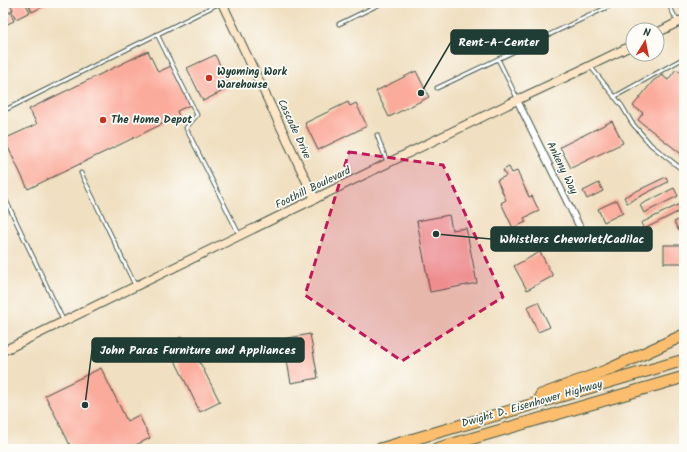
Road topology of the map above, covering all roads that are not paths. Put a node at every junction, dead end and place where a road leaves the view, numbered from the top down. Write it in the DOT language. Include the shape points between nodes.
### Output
graph roads {
  1 [pos="221,3"];
  2 [pos="382,3"];
  3 [pos="616,3"];
  4 [pos="668,3"];
  5 [pos="680,3"];
  6 [pos="684,11"];
  7 [pos="682,21"];
  8 [pos="339,24"];
  9 [pos="665,29"];
  10 [pos="157,34"];
  11 [pos="625,49"];
  12 [pos="684,58"];
  13 [pos="498,60"];
  14 [pos="590,66"];
  15 [pos="437,88"];
  16 [pos="614,97"];
  17 [pos="518,100"];
  18 [pos="3,111"];
  19 [pos="377,135"];
  20 [pos="387,164"];
  21 [pos="684,171"];
  22 [pos="81,173"];
  23 [pos="3,194"];
  24 [pos="315,199"];
  25 [pos="240,236"];
  26 [pos="588,244"];
  27 [pos="135,287"];
  28 [pos="64,322"];
  29 [pos="684,335"];
  30 [pos="3,351"];
  31 [pos="684,360"];
  32 [pos="684,376"];
  33 [pos="684,384"];
  34 [pos="498,431"];
  35 [pos="433,434"];
  36 [pos="380,449"];
  37 [pos="436,449"];
  1 -- 10 [label="lane"];
  1 -- 24 [label="street, Cascade Drive"];
  2 -- 8 [label="lane"];
  3 -- 13 [label="lane"];
  4 -- 7 [label="lane"];
  5 -- 6 [label="lane"];
  7 -- 9 [label="street"];
  10 -- 18 [label="lane"];
  10 -- 25 [label="lane" via="197,116 186,128"];
  11 -- 14 [label="street, Foothill Boulevard"];
  12 -- 16 [label="lane"];
  13 -- 15 [label="lane"];
  13 -- 17 [label="lane"];
  14 -- 16 [label="lane"];
  14 -- 17 [label="street, Foothill Boulevard"];
  16 -- 21 [label="lane" via="651,145"];
  17 -- 20 [label="street, Foothill Boulevard"];
  17 -- 26 [label="street, Ankeny Way"];
  19 -- 20 [label="lane"];
  20 -- 24 [label="street, Foothill Boulevard"];
  22 -- 27 [label="lane"];
  23 -- 28 [label="lane"];
  24 -- 25 [label="street, Foothill Boulevard"];
  25 -- 27 [label="street, Foothill Boulevard"];
  27 -- 28 [label="street, Foothill Boulevard"];
  28 -- 30 [label="street, Foothill Boulevard"];
  29 -- 35 [label="highway" via="608,370"];
  31 -- 35 [label="highway, Dwight D. Eisenhower Highway"];
  32 -- 34 [label="highway, Dwight D. Eisenhower Highway"];
  33 -- 34 [label="highway"];
  34 -- 37 [label="highway, Dwight D. Eisenhower Highway"];
  35 -- 36 [label="highway, Dwight D. Eisenhower Highway"];
}
